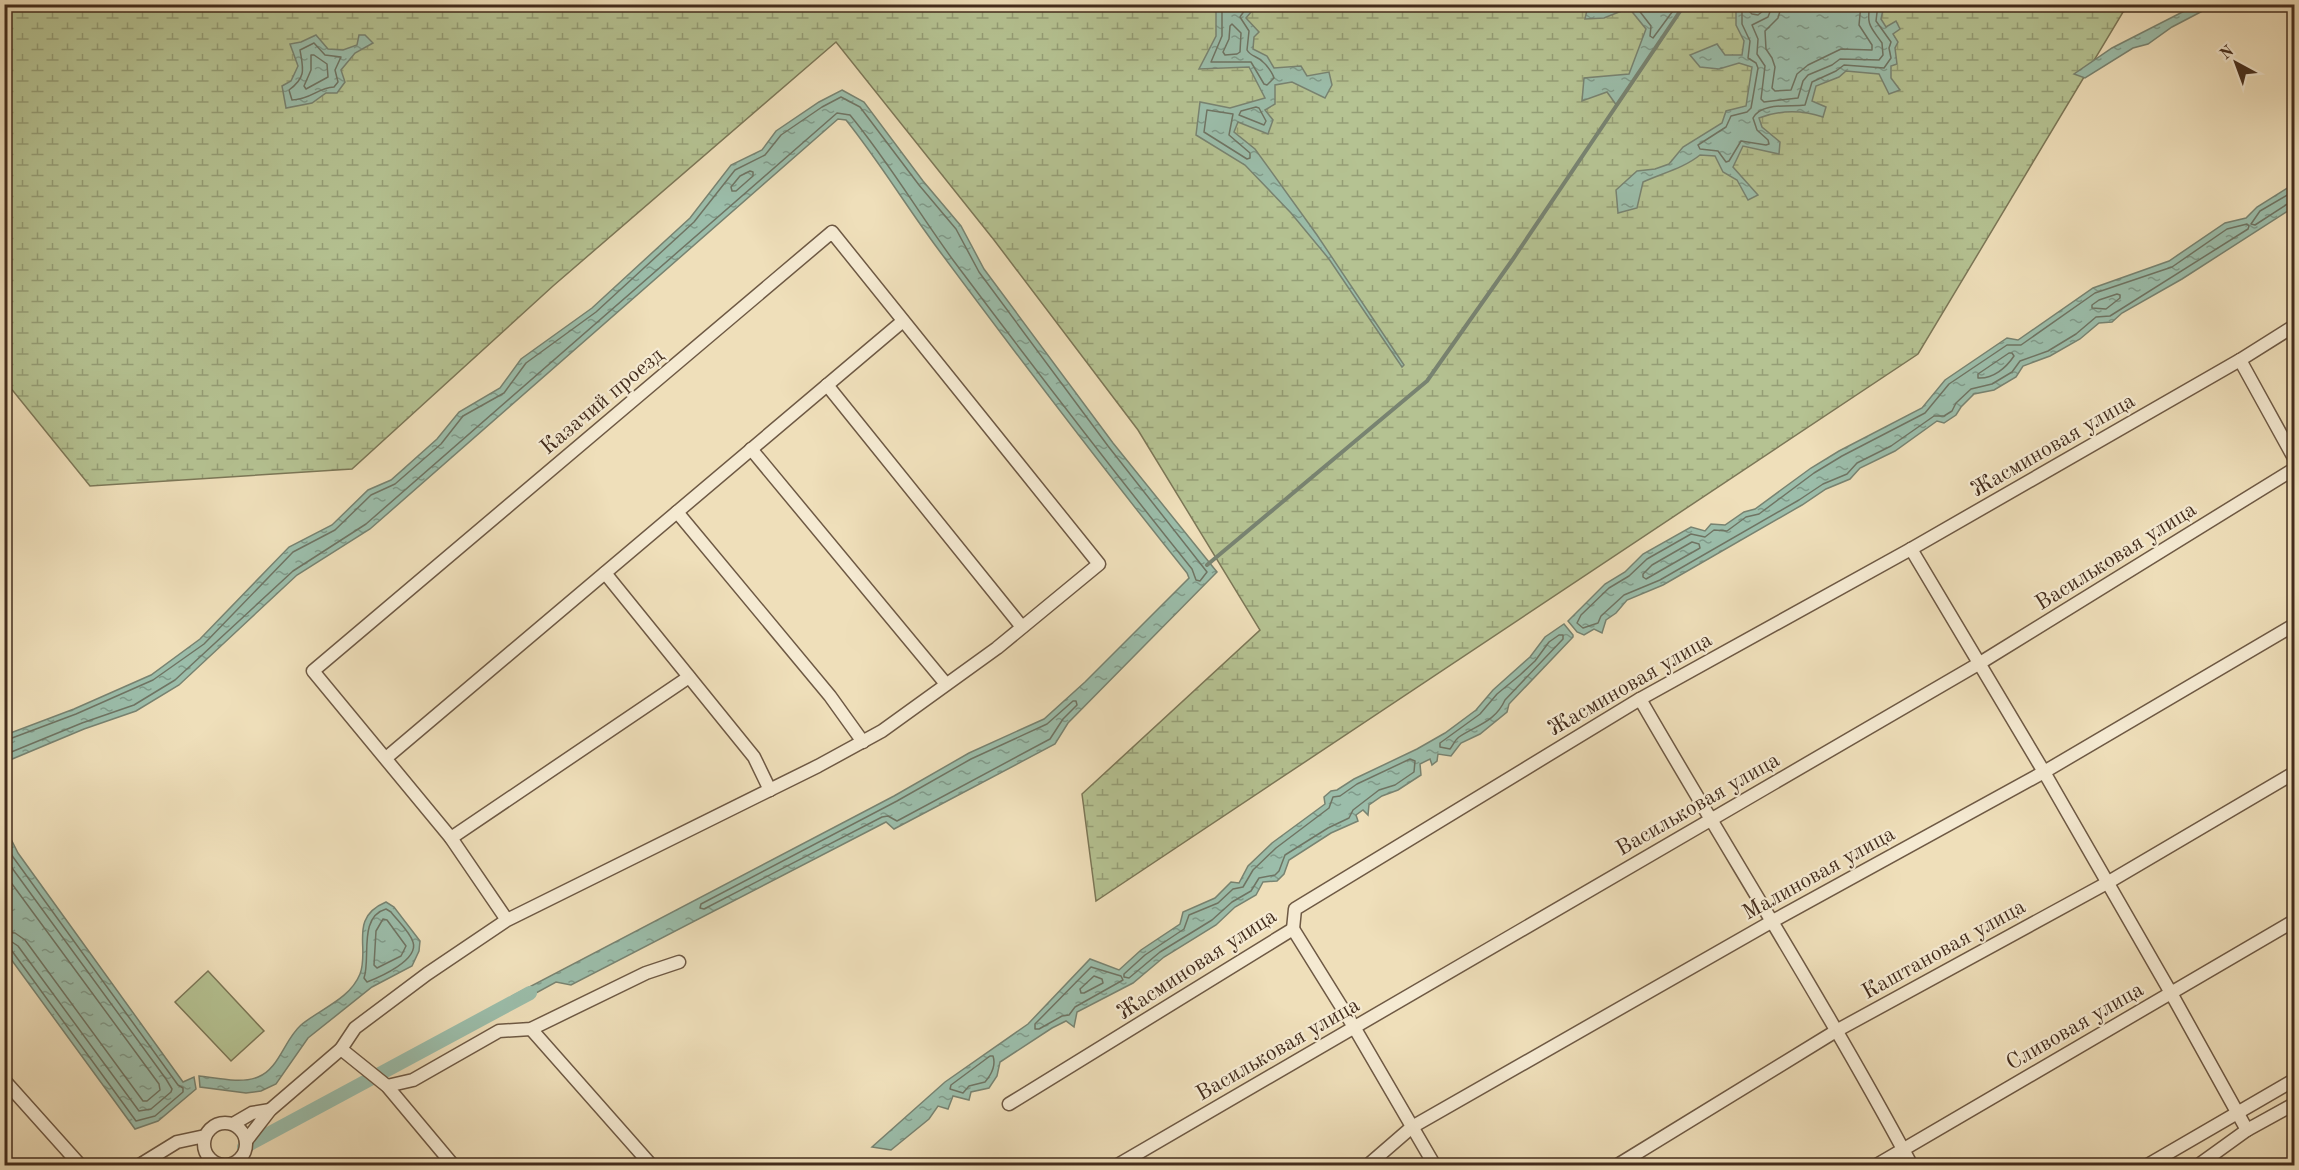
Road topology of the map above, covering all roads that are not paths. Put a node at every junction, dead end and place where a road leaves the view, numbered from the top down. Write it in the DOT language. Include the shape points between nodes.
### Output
graph roads {
  1 [pos="903,321"];
  2 [pos="2295,326"];
  3 [pos="2240,360"];
  4 [pos="827,385"];
  5 [pos="751,450"];
  6 [pos="2295,458"];
  7 [pos="2295,469"];
  8 [pos="677,512"];
  9 [pos="1911,549"];
  10 [pos="605,573"];
  11 [pos="2295,625"];
  12 [pos="1022,627"];
  13 [pos="1980,663"];
  14 [pos="689,677"];
  15 [pos="946,684"];
  16 [pos="1640,699"];
  17 [pos="863,742"];
  18 [pos="386,758"];
  19 [pos="2044,772"];
  20 [pos="2295,773"];
  21 [pos="770,790"];
  22 [pos="1710,820"];
  23 [pos="451,838"];
  24 [pos="2107,883"];
  25 [pos="507,920"];
  26 [pos="2295,921"];
  27 [pos="1771,922"];
  28 [pos="1293,930"];
  29 [pos="679,962"];
  30 [pos="2172,993"];
  31 [pos="1354,1027"];
  32 [pos="531,1029"];
  33 [pos="1836,1031"];
  34 [pos="341,1049"];
  35 [pos="4,1080"];
  36 [pos="2295,1080"];
  37 [pos="387,1086"];
  38 [pos="1010,1104"];
  39 [pos="2295,1104"];
  40 [pos="270,1110"];
  41 [pos="2239,1113"];
  42 [pos="233,1124"];
  43 [pos="1412,1127"];
  44 [pos="2247,1130"];
  45 [pos="205,1136"];
  46 [pos="245,1147"];
  47 [pos="1904,1150"];
  48 [pos="207,1161"];
  49 [pos="228,1165"];
  50 [pos="81,1166"];
  51 [pos="138,1166"];
  52 [pos="248,1166"];
  53 [pos="454,1166"];
  54 [pos="652,1166"];
  55 [pos="1116,1166"];
  56 [pos="1367,1166"];
  57 [pos="1434,1166"];
  58 [pos="1616,1166"];
  59 [pos="1875,1166"];
  60 [pos="1912,1166"];
  61 [pos="2146,1166"];
  62 [pos="2197,1166"];
  1 -- 4 [label="street"];
  1 -- 12 [label="street, Казачий проезд" via="1099,564"];
  1 -- 18 [label="street, Казачий проезд" via="832,232 313,671"];
  2 -- 3 [label="street, Жасминовая улица"];
  3 -- 6 [label="street"];
  3 -- 9 [label="street, Жасминовая улица"];
  4 -- 5 [label="street"];
  4 -- 12 [label="street"];
  5 -- 8 [label="street"];
  5 -- 15 [label="street"];
  7 -- 13 [label="street, Васильковая улица"];
  8 -- 10 [label="street"];
  8 -- 17 [label="street" via="830,696"];
  9 -- 13 [label="street"];
  9 -- 16 [label="street, Жасминовая улица"];
  10 -- 14 [label="street"];
  10 -- 18 [label="street"];
  11 -- 19 [label="street, Малиновая улица"];
  12 -- 15 [label="street"];
  13 -- 19 [label="street"];
  13 -- 22 [label="street, Васильковая улица"];
  14 -- 21 [label="street" via="754,757"];
  14 -- 23 [label="street"];
  15 -- 17 [label="street"];
  16 -- 22 [label="street"];
  16 -- 28 [label="street, Жасминовая улица" via="1294,909"];
  17 -- 21 [label="street"];
  18 -- 23 [label="street, Казачий проезд"];
  19 -- 24 [label="street"];
  19 -- 27 [label="street, Малиновая улица"];
  20 -- 24 [label="street, Каштановая улица"];
  21 -- 25 [label="street"];
  22 -- 27 [label="street"];
  22 -- 31 [label="street, Васильковая улица"];
  23 -- 25 [label="street, Казачий проезд"];
  24 -- 30 [label="street"];
  24 -- 33 [label="street, Каштановая улица"];
  25 -- 34 [label="street" via="355,1028"];
  26 -- 30 [label="street, Сливовая улица"];
  27 -- 33 [label="street"];
  27 -- 43 [label="street, Малиновая улица"];
  28 -- 31 [label="street"];
  28 -- 38 [label="street, Жасминовая улица"];
  29 -- 32 [label="street" via="646,973"];
  30 -- 41 [label="street"];
  30 -- 47 [label="street, Сливовая улица"];
  31 -- 43 [label="street"];
  31 -- 55 [label="street, Васильковая улица"];
  32 -- 37 [label="street" via="499,1031 413,1080"];
  32 -- 54 [label="street"];
  33 -- 47 [label="street"];
  33 -- 58 [label="street, Каштановая улица"];
  34 -- 37 [label="street"];
  34 -- 40 [label="street"];
  35 -- 50 [label="street"];
  36 -- 41 [label="street"];
  37 -- 53 [label="street"];
  39 -- 44 [label="street"];
  40 -- 42 [label="street" via="252,1113"];
  40 -- 46 [label="street"];
  41 -- 44 [label="street"];
  41 -- 61 [label="street"];
  42 -- 45 [label="street" via="212,1127"];
  42 -- 46 [label="street" via="241,1131"];
  43 -- 56 [label="street, Малиновая улица"];
  43 -- 57 [label="street"];
  44 -- 62 [label="street"];
  45 -- 48 [label="street"];
  45 -- 51 [label="street" via="177,1142"];
  46 -- 49 [label="street" via="237,1161"];
  46 -- 52 [label="street"];
  47 -- 59 [label="street, Сливовая улица"];
  47 -- 60 [label="street"];
  48 -- 49 [label="street"];
}
